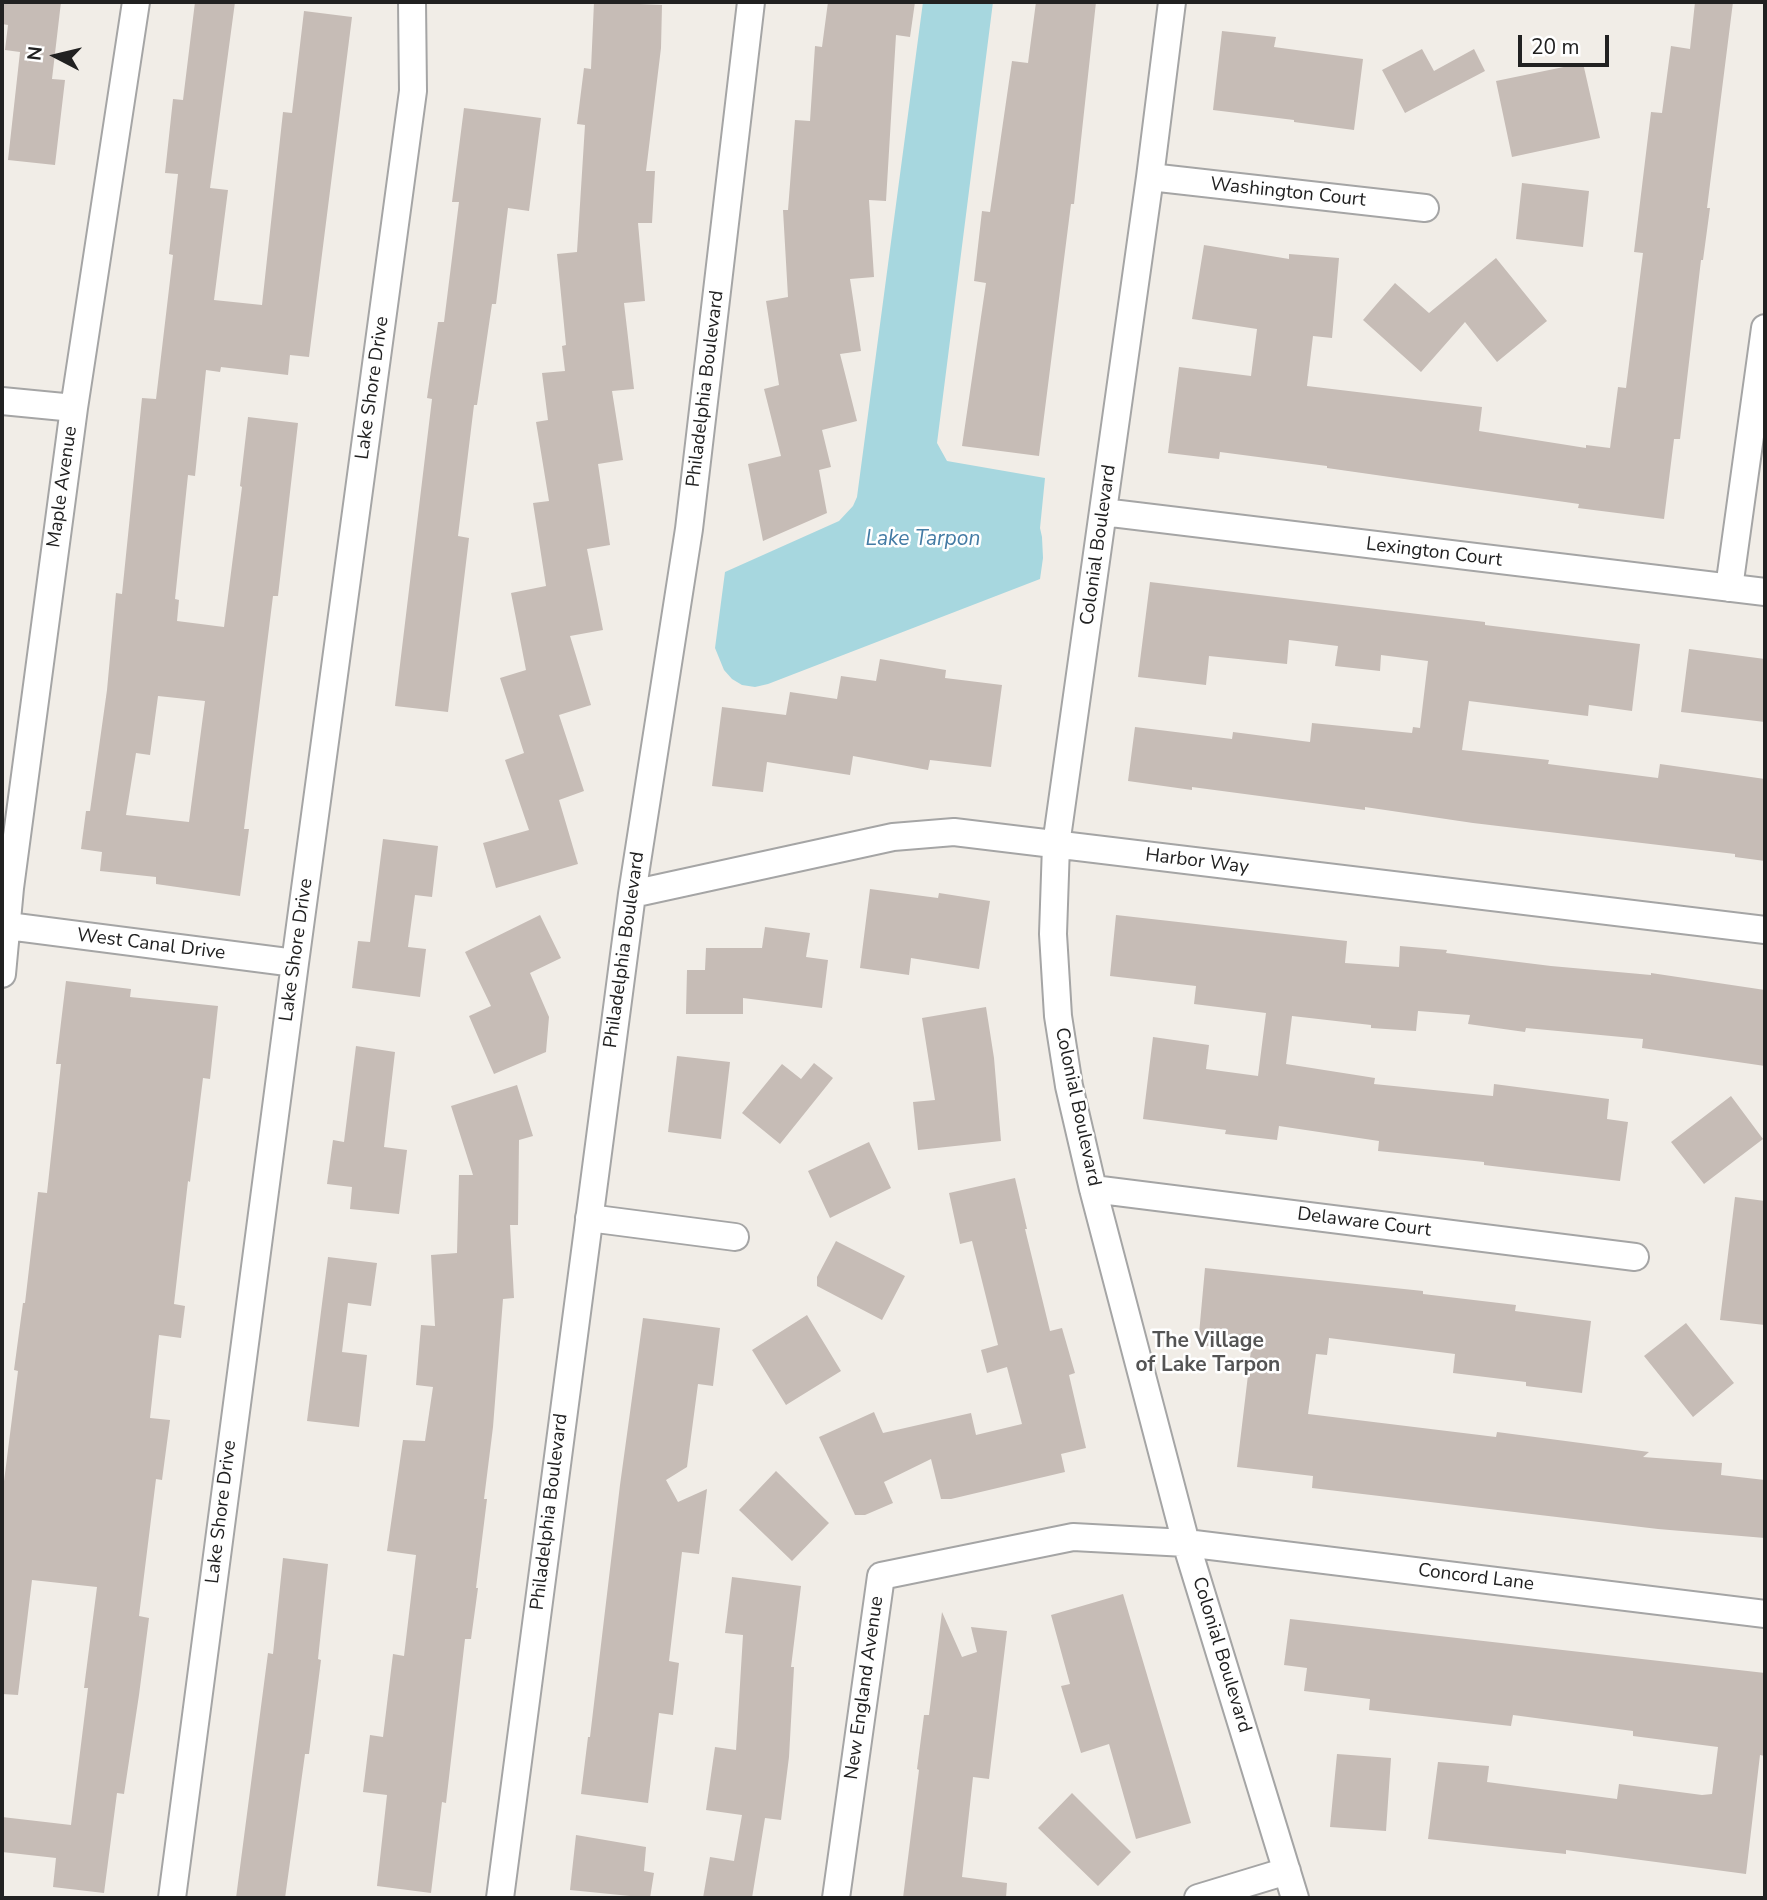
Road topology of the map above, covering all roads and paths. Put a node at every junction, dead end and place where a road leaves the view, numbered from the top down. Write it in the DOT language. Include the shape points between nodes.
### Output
graph roads {
  1 [pos="136,2"];
  2 [pos="412,2"];
  3 [pos="751,2"];
  4 [pos="1172,2"];
  5 [pos="1150,177"];
  6 [pos="1425,208"];
  7 [pos="1765,327"];
  8 [pos="2,401"];
  9 [pos="74,408"];
  10 [pos="1103,512"];
  11 [pos="1729,588"];
  12 [pos="1765,592"];
  13 [pos="1056,845"];
  14 [pos="6,885"];
  15 [pos="632,894"];
  16 [pos="8,926"];
  17 [pos="1765,930"];
  18 [pos="295,963"];
  19 [pos="2,974"];
  20 [pos="1093,1189"];
  21 [pos="589,1218"];
  22 [pos="735,1237"];
  23 [pos="1635,1257"];
  24 [pos="1186,1543"];
  25 [pos="1765,1614"];
  26 [pos="1287,1871"];
  27 [pos="172,1898"];
  28 [pos="499,1898"];
  29 [pos="836,1898"];
  30 [pos="1198,1898"];
  31 [pos="1295,1898"];
  1 -- 9 [label="street, Maple Avenue"];
  2 -- 18 [label="street, Lake Shore Drive" via="413,91"];
  3 -- 15 [label="street, Philadelphia Boulevard" via="689,529"];
  4 -- 5 [label="street, Colonial Boulevard"];
  5 -- 6 [label="street, Washington Court"];
  5 -- 10 [label="street, Colonial Boulevard"];
  7 -- 11 [label="street"];
  8 -- 9 [label="street"];
  9 -- 14 [label="street, Maple Avenue"];
  10 -- 11 [label="street, Lexington Court"];
  10 -- 13 [label="street, Colonial Boulevard"];
  11 -- 12 [label="street, Lexington Court"];
  13 -- 15 [label="street, Harbor Way" via="954,832 893,837"];
  13 -- 17 [label="street, Harbor Way"];
  13 -- 20 [label="street, Colonial Boulevard" via="1053,934 1058,1016"];
  14 -- 16 [label="street, Maple Avenue"];
  15 -- 21 [label="street, Philadelphia Boulevard"];
  16 -- 18 [label="street, West Canal Drive"];
  16 -- 19 [label="street, Maple Avenue"];
  18 -- 27 [label="street, Lake Shore Drive"];
  20 -- 23 [label="street, Delaware Court"];
  20 -- 24 [label="street, Colonial Boulevard"];
  21 -- 22 [label="street"];
  21 -- 28 [label="street, Philadelphia Boulevard"];
  24 -- 25 [label="street, Concord Lane"];
  24 -- 26 [label="street, Colonial Boulevard"];
  24 -- 29 [label="street, New England Avenue" via="1073,1537 880,1576"];
  26 -- 30 [label="street"];
  26 -- 31 [label="street, Colonial Boulevard"];
}
